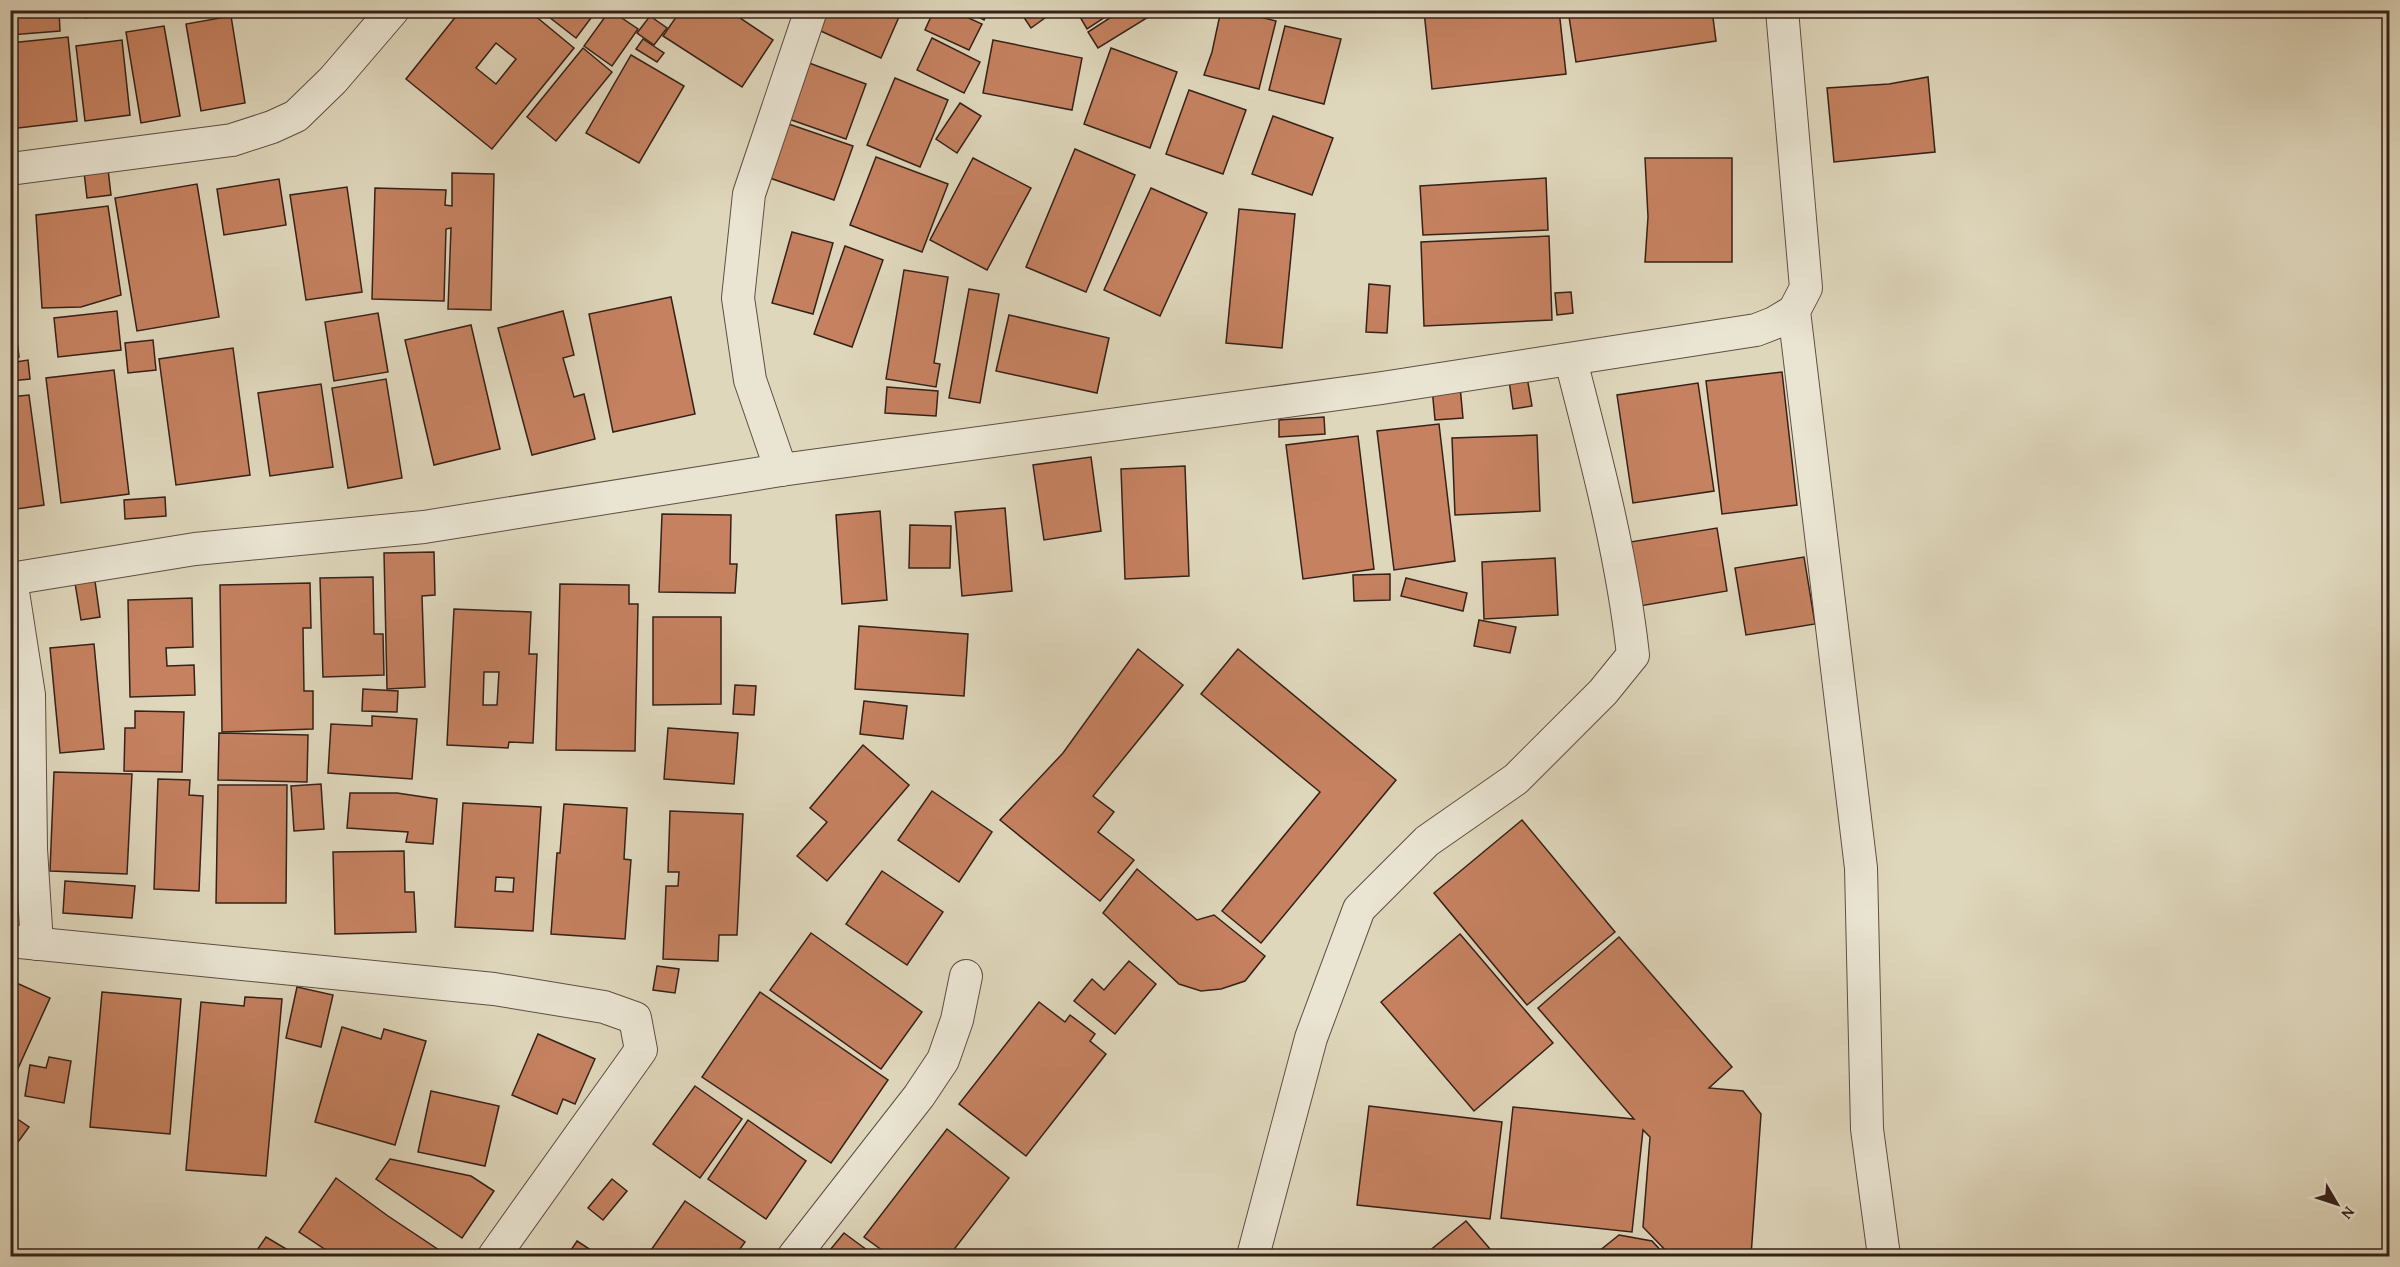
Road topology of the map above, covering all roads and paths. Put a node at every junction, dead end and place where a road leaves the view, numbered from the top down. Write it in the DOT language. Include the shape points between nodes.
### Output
graph roads {
  1 [pos="393,10"];
  2 [pos="811,10"];
  3 [pos="1782,10"];
  4 [pos="10,169"];
  5 [pos="1794,311"];
  6 [pos="1571,361"];
  7 [pos="781,470"];
  8 [pos="11,579"];
  9 [pos="24,943"];
  10 [pos="966,976"];
  11 [pos="494,1257"];
  12 [pos="794,1257"];
  13 [pos="1253,1257"];
  14 [pos="1884,1257"];
  1 -- 4 [label="street" via="304,109 272,127 232,140"];
  2 -- 7 [label="street" via="749,194 738,298 750,380"];
  3 -- 5 [label="street" via="1806,288"];
  5 -- 6 [label="street" via="1756,330"];
  5 -- 14 [label="street" via="1861,868 1867,1129"];
  6 -- 7 [label="street"];
  6 -- 13 [label="street" via="1608,506 1626,594 1633,656 1603,692 1516,779 1426,841 1359,909 1311,1038"];
  7 -- 8 [label="street" via="424,527 195,549"];
  8 -- 9 [label="street" via="29,695 31,849"];
  9 -- 11 [label="street" via="494,989 604,1007 635,1018 641,1050"];
  10 -- 12 [label="street" via="957,1020 942,1060 919,1096"];
}
